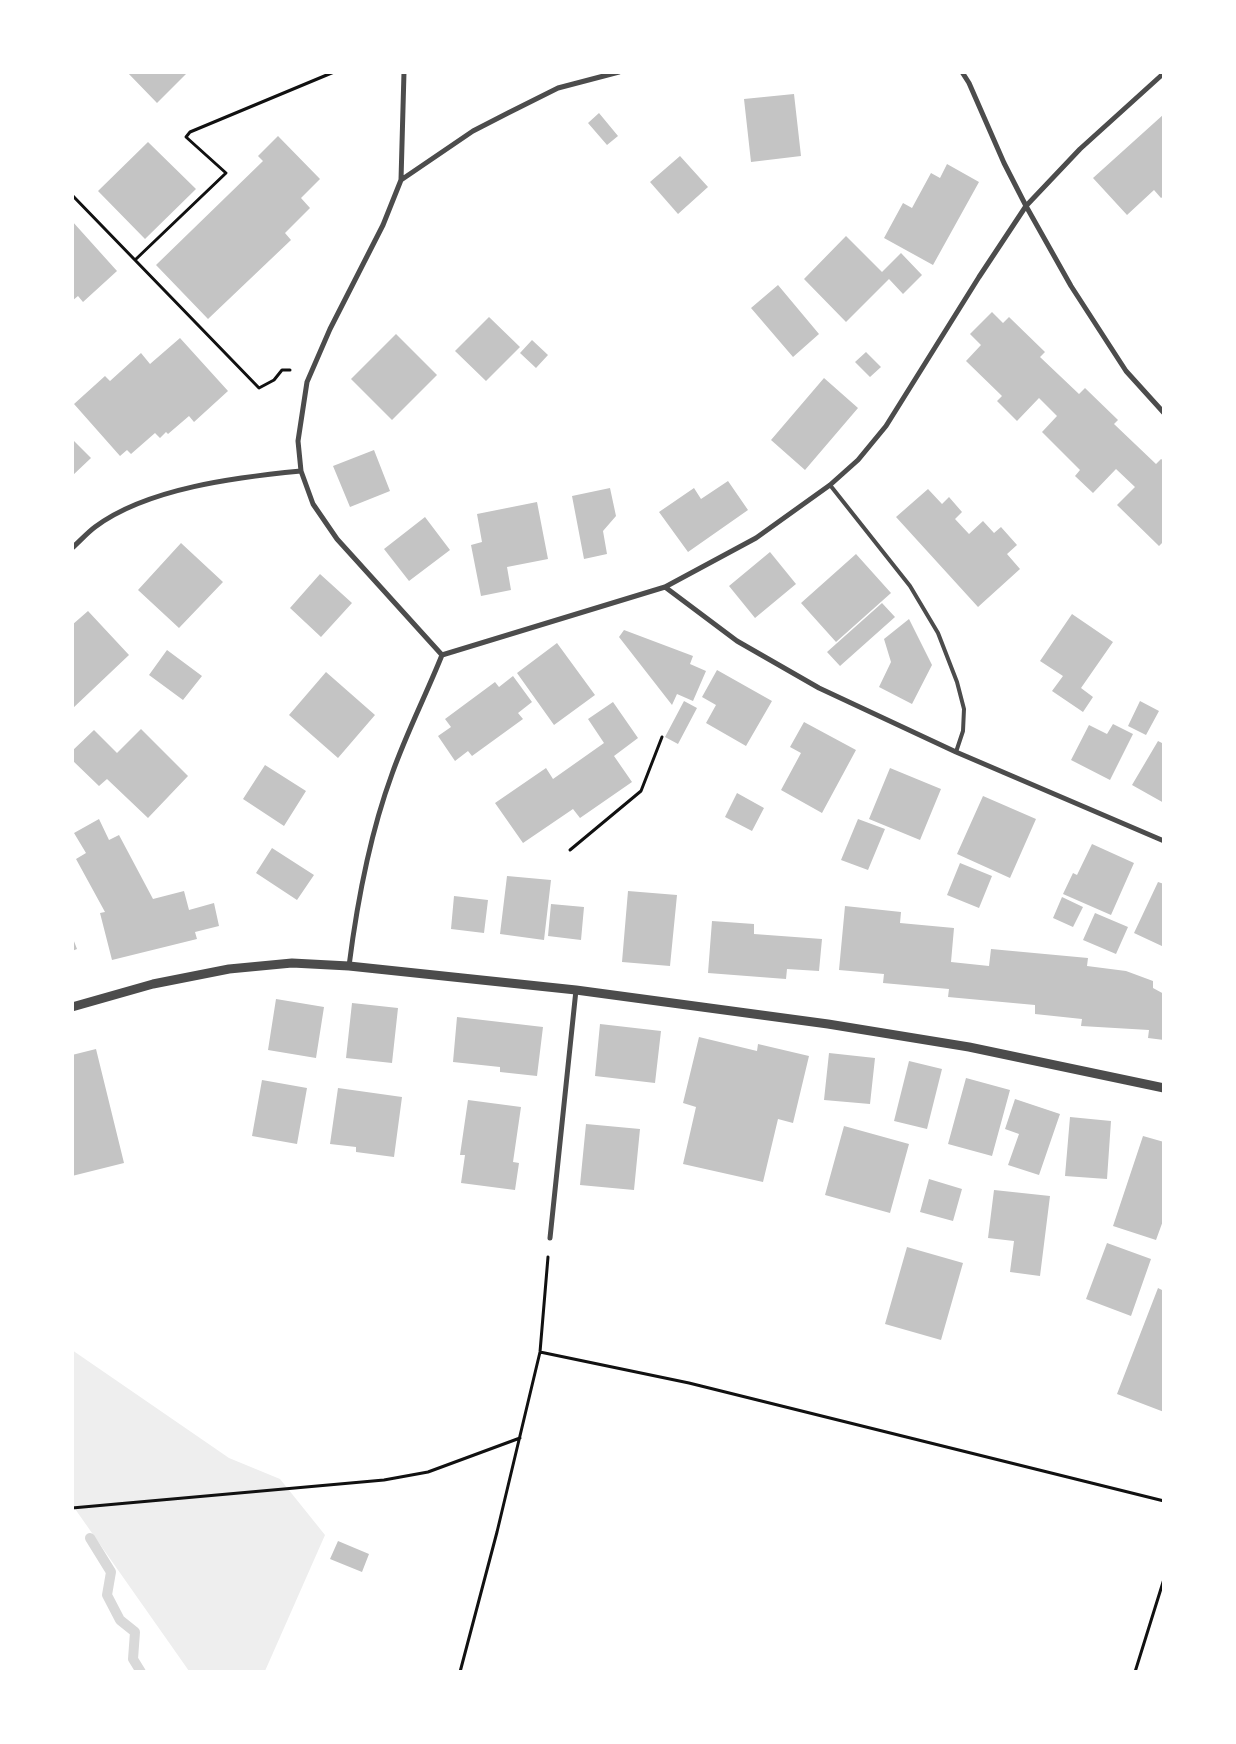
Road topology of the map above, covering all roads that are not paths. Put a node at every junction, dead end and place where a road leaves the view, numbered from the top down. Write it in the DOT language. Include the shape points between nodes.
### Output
graph roads {
  1 [pos="404,72"];
  2 [pos="619,72"];
  3 [pos="962,72"];
  4 [pos="1164,73"];
  5 [pos="401,180"];
  6 [pos="1026,206"];
  7 [pos="1164,413"];
  8 [pos="301,471"];
  9 [pos="830,485"];
  10 [pos="72,548"];
  11 [pos="665,587"];
  12 [pos="442,655"];
  13 [pos="956,752"];
  14 [pos="1164,841"];
  15 [pos="350,966"];
  16 [pos="576,990"];
  17 [pos="72,1007"];
  18 [pos="1164,1088"];
  19 [pos="550,1238"];
  1 -- 5 [label="street"];
  2 -- 5 [label="street" via="558,88 473,131"];
  3 -- 6 [label="street"];
  4 -- 6 [label="street" via="1080,149"];
  5 -- 8 [label="street" via="308,382 298,441"];
  6 -- 7 [label="street" via="1071,286 1126,371"];
  6 -- 9 [label="street" via="886,426 858,460"];
  8 -- 10 [label="street" via="252,476 134,504 96,527"];
  8 -- 12 [label="street" via="313,504 337,539"];
  9 -- 11 [label="street" via="756,538"];
  9 -- 13 [label="lane" via="910,586 938,633 964,709 963,731"];
  11 -- 12 [label="street"];
  11 -- 13 [label="street" via="737,641 819,688"];
  12 -- 15 [label="street" via="392,774 354,922"];
  13 -- 14 [label="street"];
  15 -- 16 [label="street"];
  15 -- 17 [label="street" via="292,963 229,970 153,984"];
  16 -- 18 [label="street" via="950,1044"];
  16 -- 19 [label="street"];
}
